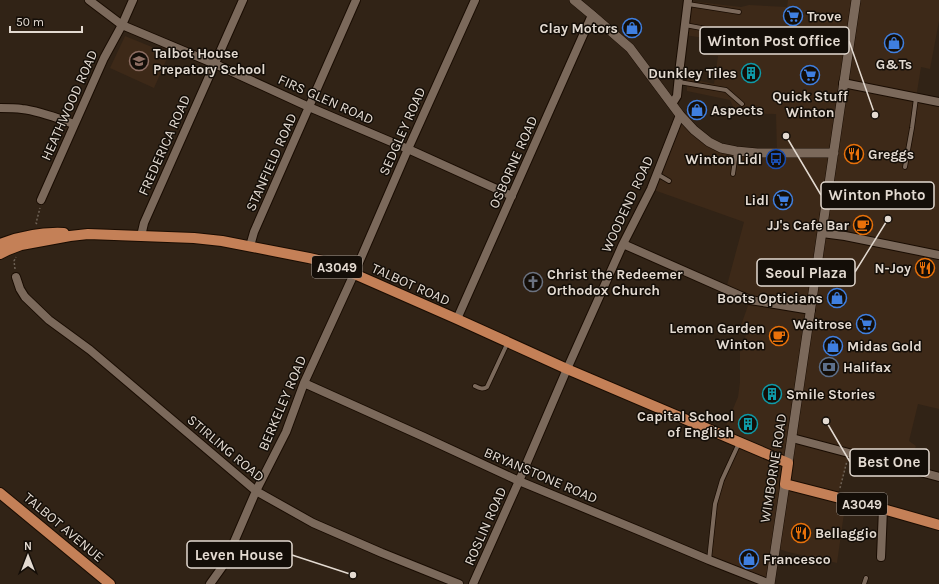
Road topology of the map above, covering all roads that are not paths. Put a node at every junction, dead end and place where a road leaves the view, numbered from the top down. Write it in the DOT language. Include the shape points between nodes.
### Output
graph roads {
  1 [pos="89,0"];
  2 [pos="133,0"];
  3 [pos="243,0"];
  4 [pos="356,0"];
  5 [pos="475,0"];
  6 [pos="574,0"];
  7 [pos="856,0"];
  8 [pos="688,2"];
  9 [pos="739,12"];
  10 [pos="592,15"];
  11 [pos="685,24"];
  12 [pos="122,25"];
  13 [pos="775,41"];
  14 [pos="215,64"];
  15 [pos="679,82"];
  16 [pos="843,83"];
  17 [pos="916,98"];
  18 [pos="939,102"];
  19 [pos="672,104"];
  20 [pos="742,104"];
  21 [pos="309,107"];
  22 [pos="0,108"];
  23 [pos="680,115"];
  24 [pos="74,124"];
  25 [pos="408,149"];
  26 [pos="736,151"];
  27 [pos="834,153"];
  28 [pos="905,167"];
  29 [pos="657,174"];
  30 [pos="733,174"];
  31 [pos="670,181"];
  32 [pos="512,196"];
  33 [pos="41,200"];
  34 [pos="822,233"];
  35 [pos="88,234"];
  36 [pos="141,236"];
  37 [pos="0,244"];
  38 [pos="623,244"];
  39 [pos="250,246"];
  40 [pos="0,254"];
  41 [pos="939,255"];
  42 [pos="354,274"];
  43 [pos="16,277"];
  44 [pos="811,310"];
  45 [pos="457,319"];
  46 [pos="508,342"];
  47 [pos="567,369"];
  48 [pos="304,383"];
  49 [pos="475,386"];
  50 [pos="792,438"];
  51 [pos="739,442"];
  52 [pos="788,463"];
  53 [pos="939,477"];
  54 [pos="519,481"];
  55 [pos="785,484"];
  56 [pos="256,491"];
  57 [pos="0,493"];
  58 [pos="883,509"];
  59 [pos="939,525"];
  60 [pos="881,557"];
  61 [pos="709,560"];
  62 [pos="866,578"];
  63 [pos="110,584"];
  64 [pos="210,584"];
  65 [pos="459,584"];
  66 [pos="473,584"];
  67 [pos="770,584"];
  68 [pos="864,584"];
  1 -- 12 [label="street, FIRS GLEN ROAD"];
  2 -- 12 [label="street, HEATHWOOD ROAD"];
  3 -- 14 [label="street, FREDERICA ROAD"];
  4 -- 21 [label="street, STANFIELD ROAD"];
  5 -- 25 [label="street, SEDGLEY ROAD"];
  6 -- 10 [label="street"];
  7 -- 16 [label="street, WIMBORNE ROAD"];
  8 -- 9 [label="lane"];
  8 -- 11 [label="street"];
  10 -- 19 [label="street" via="630,48"];
  10 -- 32 [label="street, OSBORNE ROAD"];
  11 -- 13 [label="lane"];
  11 -- 15 [label="street"];
  12 -- 14 [label="street, FIRS GLEN ROAD"];
  12 -- 24 [label="street, HEATHWOOD ROAD"];
  14 -- 21 [label="street, FIRS GLEN ROAD"];
  14 -- 36 [label="street, FREDERICA ROAD" via="144,223"];
  15 -- 19 [label="street" via="678,96"];
  15 -- 20 [label="lane" via="726,90"];
  16 -- 17 [label="street"];
  16 -- 27 [label="street, WIMBORNE ROAD"];
  17 -- 18 [label="street"];
  17 -- 28 [label="lane"];
  19 -- 23 [label="street"];
  21 -- 25 [label="street, FIRS GLEN ROAD"];
  21 -- 39 [label="street, STANFIELD ROAD"];
  22 -- 24 [label="street" via="33,111"];
  23 -- 26 [label="street" via="709,142 720,148"];
  23 -- 29 [label="street, WOODEND ROAD"];
  24 -- 33 [label="street, HEATHWOOD ROAD"];
  25 -- 32 [label="street, FIRS GLEN ROAD"];
  25 -- 42 [label="street, SEDGLEY ROAD"];
  26 -- 27 [label="street"];
  26 -- 30 [label="lane"];
  27 -- 34 [label="street, WIMBORNE ROAD"];
  29 -- 31 [label="lane"];
  29 -- 38 [label="street, WOODEND ROAD"];
  32 -- 45 [label="street, OSBORNE ROAD"];
  34 -- 41 [label="street"];
  34 -- 44 [label="street, WIMBORNE ROAD"];
  35 -- 36 [label="main road, TALBOT ROAD / A3049"];
  35 -- 37 [label="main road, A3049" via="42,233"];
  35 -- 40 [label="main road, TALBOT ROAD / A3049" via="37,242"];
  36 -- 39 [label="main road, TALBOT ROAD / A3049" via="194,238"];
  38 -- 44 [label="street" via="750,300"];
  38 -- 47 [label="street, WOODEND ROAD"];
  39 -- 42 [label="main road, TALBOT ROAD / A3049" via="327,262"];
  42 -- 45 [label="main road, TALBOT ROAD / A3049"];
  42 -- 48 [label="street, BERKELEY ROAD"];
  43 -- 56 [label="street, STIRLING ROAD" via="25,297 49,320 90,350"];
  44 -- 50 [label="street, WIMBORNE ROAD"];
  45 -- 46 [label="main road, TALBOT ROAD / A3049"];
  46 -- 47 [label="main road, TALBOT ROAD / A3049"];
  46 -- 49 [label="lane" via="487,387 482,389"];
  47 -- 51 [label="main road, TALBOT ROAD / A3049"];
  47 -- 54 [label="street, ROSLIN ROAD"];
  48 -- 54 [label="street, BRYANSTONE ROAD"];
  48 -- 56 [label="street, BERKELEY ROAD" via="286,432"];
  50 -- 52 [label="street, WIMBORNE ROAD"];
  50 -- 53 [label="street"];
  51 -- 52 [label="main road, TALBOT ROAD / A3049"];
  51 -- 61 [label="lane" via="722,480 715,504"];
  52 -- 55 [label="main road, WIMBORNE ROAD"];
  54 -- 61 [label="street, BRYANSTONE ROAD"];
  54 -- 66 [label="street, ROSLIN ROAD"];
  55 -- 58 [label="main road, A3049"];
  55 -- 67 [label="street, WIMBORNE ROAD"];
  56 -- 64 [label="street, BERKELEY ROAD" via="225,563"];
  56 -- 65 [label="street, STIRLING ROAD" via="313,523"];
  57 -- 63 [label="main road, TALBOT AVENUE"];
  58 -- 59 [label="main road, A3049"];
  58 -- 60 [label="street"];
  61 -- 67 [label="street, BRYANSTONE ROAD"];
  62 -- 68 [label="lane"];
}
